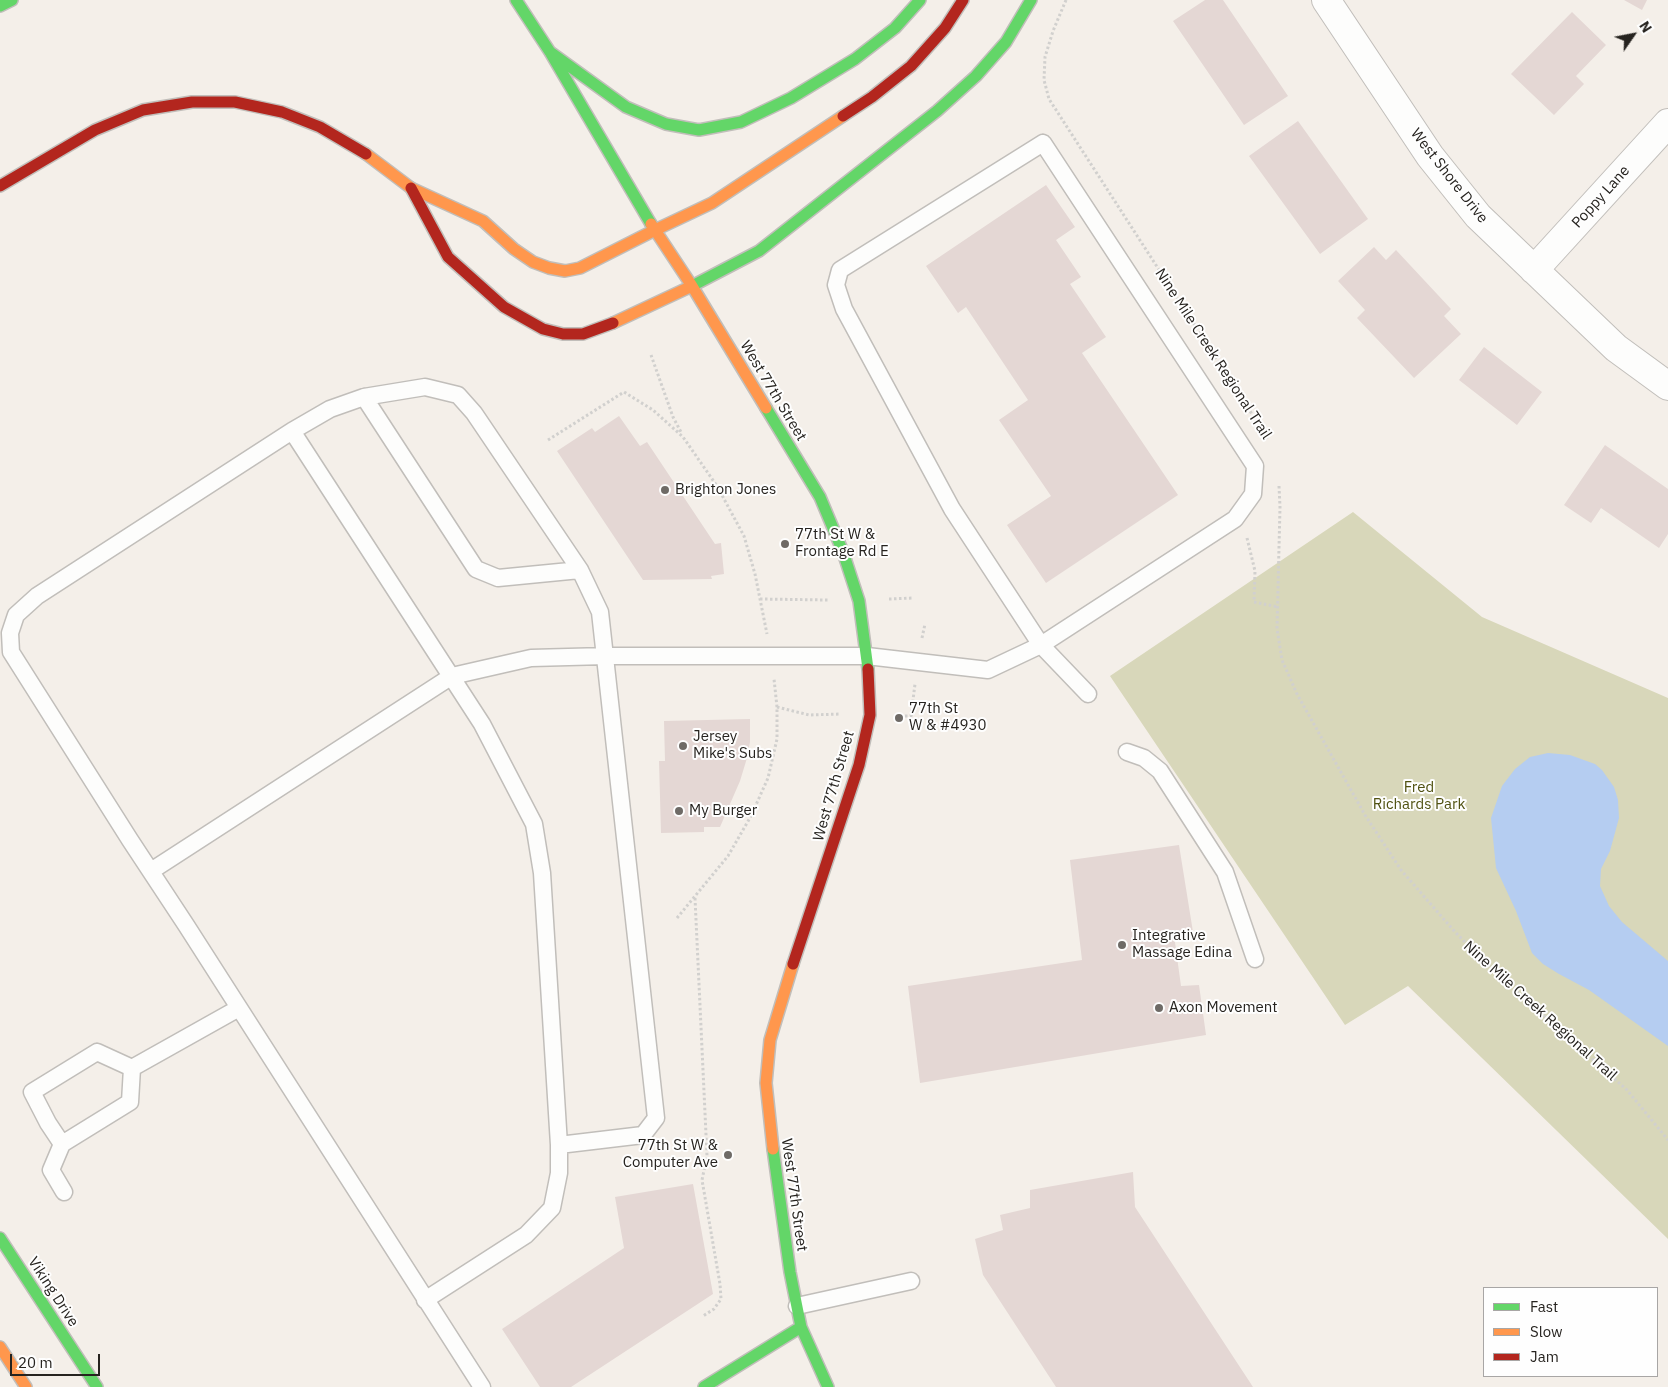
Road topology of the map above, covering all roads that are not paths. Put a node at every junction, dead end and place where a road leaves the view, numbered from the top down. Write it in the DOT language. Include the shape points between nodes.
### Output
graph roads {
  1 [pos="12,0"];
  2 [pos="516,0"];
  3 [pos="920,0"];
  4 [pos="963,0"];
  5 [pos="1031,0"];
  6 [pos="1326,0"];
  7 [pos="0,6"];
  8 [pos="550,52"];
  9 [pos="1668,123"];
  10 [pos="0,186"];
  11 [pos="411,188"];
  12 [pos="654,230"];
  13 [pos="1534,270"];
  14 [pos="692,286"];
  15 [pos="1668,386"];
  16 [pos="364,397"];
  17 [pos="292,432"];
  18 [pos="580,570"];
  19 [pos="1042,645"];
  20 [pos="606,656"];
  21 [pos="867,656"];
  22 [pos="452,676"];
  23 [pos="1088,694"];
  24 [pos="1126,752"];
  25 [pos="151,871"];
  26 [pos="1255,959"];
  27 [pos="239,1008"];
  28 [pos="132,1068"];
  29 [pos="62,1144"];
  30 [pos="560,1145"];
  31 [pos="64,1192"];
  32 [pos="0,1238"];
  33 [pos="911,1280"];
  34 [pos="425,1300"];
  35 [pos="798,1306"];
  36 [pos="801,1327"];
  37 [pos="0,1347"];
  38 [pos="26,1387"];
  39 [pos="97,1387"];
  40 [pos="482,1387"];
  41 [pos="704,1387"];
  42 [pos="828,1387"];
  1 -- 7 [label="main road"];
  2 -- 8 [label="main road, West 77th Street"];
  3 -- 8 [label="main road" via="895,28 855,59 792,98 741,122 699,130 666,124 626,108"];
  4 -- 12 [label="main road" via="945,28 910,66 872,97 712,203"];
  5 -- 14 [label="main road" via="1006,42 976,76 937,111 759,251"];
  6 -- 13 [label="street, West Shore Drive" via="1430,156 1478,216"];
  8 -- 12 [label="main road, West 77th Street"];
  9 -- 13 [label="street, Poppy Lane"];
  10 -- 11 [label="main road" via="95,130 143,110 192,102 235,102 282,112 320,127 358,148"];
  11 -- 12 [label="main road" via="483,221 514,249 534,262 557,270 580,268"];
  11 -- 14 [label="main road" via="448,257 504,307 543,329 583,334"];
  12 -- 14 [label="main road, West 77th Street"];
  13 -- 15 [label="street, West Shore Drive" via="1616,348"];
  14 -- 21 [label="main road, West 77th Street" via="820,497 859,601"];
  16 -- 17 [label="lane" via="330,409"];
  16 -- 18 [label="lane" via="425,387 458,395"];
  16 -- 18 [label="lane" via="476,569 498,578"];
  17 -- 22 [label="lane"];
  17 -- 25 [label="lane" via="37,596 16,615 10,633 11,652"];
  18 -- 20 [label="lane" via="600,612"];
  19 -- 19 [label="lane" via="952,509 844,309 836,285 840,270 1043,143 1255,466 1253,494 1235,519"];
  19 -- 21 [label="lane" via="988,670"];
  19 -- 23 [label="lane"];
  20 -- 21 [label="lane"];
  20 -- 22 [label="lane" via="531,658"];
  20 -- 30 [label="lane" via="656,1118 643,1136"];
  21 -- 35 [label="main road, West 77th Street" via="870,715 859,765 770,1040 766,1082 768,1123"];
  22 -- 25 [label="lane"];
  22 -- 30 [label="lane" via="482,724 534,824 542,873"];
  24 -- 26 [label="lane" via="1144,758 1160,771 1225,872"];
  25 -- 27 [label="lane"];
  27 -- 28 [label="lane"];
  27 -- 34 [label="lane"];
  28 -- 29 [label="lane" via="130,1102"];
  28 -- 29 [label="lane" via="97,1052 32,1092"];
  29 -- 31 [label="lane" via="51,1170"];
  30 -- 34 [label="lane" via="559,1173 552,1208 526,1235"];
  32 -- 39 [label="main road, Viking Drive"];
  33 -- 35 [label="lane"];
  34 -- 40 [label="lane"];
  35 -- 36 [label="main road, West 77th Street"];
  36 -- 41 [label="main road"];
  36 -- 42 [label="main road, West 77th Street"];
  37 -- 38 [label="main road"];
}
